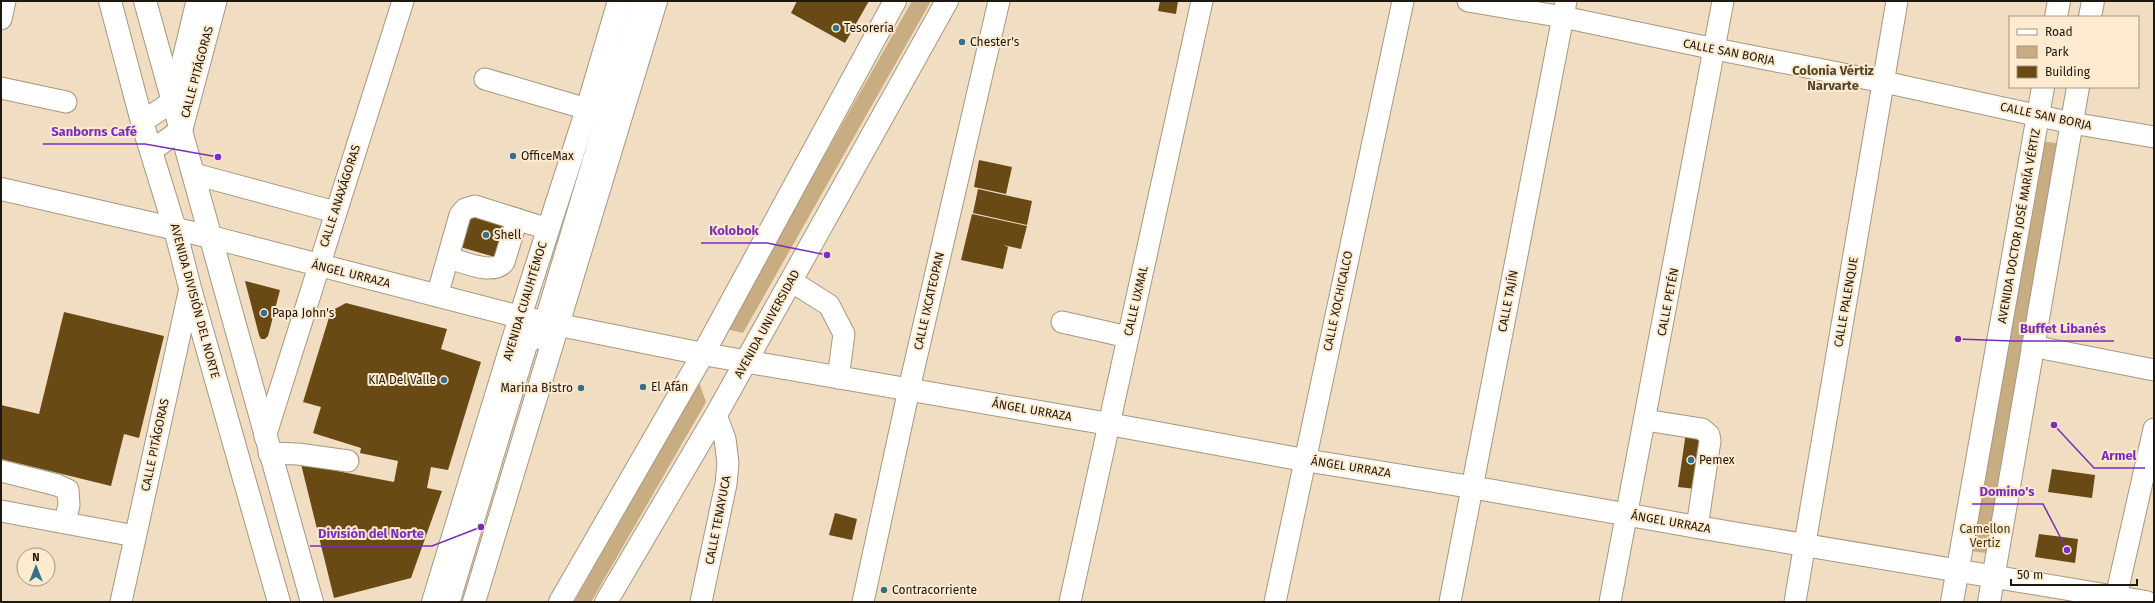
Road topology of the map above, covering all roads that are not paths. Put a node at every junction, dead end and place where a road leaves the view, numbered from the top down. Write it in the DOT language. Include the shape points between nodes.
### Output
graph roads {
  1 [pos="5,1"];
  2 [pos="110,1"];
  3 [pos="145,1"];
  4 [pos="197,1"];
  5 [pos="216,1"];
  6 [pos="402,1"];
  7 [pos="619,1"];
  8 [pos="642,1"];
  9 [pos="656,1"];
  10 [pos="895,1"];
  11 [pos="947,1"];
  12 [pos="999,1"];
  13 [pos="1202,1"];
  14 [pos="1403,1"];
  15 [pos="1468,1"];
  16 [pos="1723,1"];
  17 [pos="1897,1"];
  18 [pos="2059,1"];
  19 [pos="2093,1"];
  20 [pos="1564,9"];
  21 [pos="2056,16"];
  22 [pos="2090,16"];
  23 [pos="1,19"];
  24 [pos="1715,49"];
  25 [pos="485,79"];
  26 [pos="1884,82"];
  27 [pos="1,88"];
  28 [pos="2043,88"];
  29 [pos="2078,88"];
  30 [pos="173,101"];
  31 [pos="66,102"];
  32 [pos="587,109"];
  33 [pos="2038,115"];
  34 [pos="142,122"];
  35 [pos="2072,123"];
  36 [pos="182,129"];
  37 [pos="2154,137"];
  38 [pos="151,151"];
  39 [pos="194,174"];
  40 [pos="1,189"];
  41 [pos="335,212"];
  42 [pos="517,219"];
  43 [pos="176,229"];
  44 [pos="548,229"];
  45 [pos="211,237"];
  46 [pos="449,258"];
  47 [pos="318,266"];
  48 [pos="791,281"];
  49 [pos="190,288"];
  50 [pos="436,296"];
  51 [pos="520,317"];
  52 [pos="1062,322"];
  53 [pos="551,323"];
  54 [pos="1128,337"];
  55 [pos="2032,346"];
  56 [pos="703,354"];
  57 [pos="745,362"];
  58 [pos="2154,370"];
  59 [pos="838,378"];
  60 [pos="909,389"];
  61 [pos="716,415"];
  62 [pos="1645,420"];
  63 [pos="1109,424"];
  64 [pos="2154,429"];
  65 [pos="267,445"];
  66 [pos="1304,460"];
  67 [pos="348,461"];
  68 [pos="1,471"];
  69 [pos="1472,486"];
  70 [pos="1,511"];
  71 [pos="1626,514"];
  72 [pos="65,522"];
  73 [pos="1697,527"];
  74 [pos="135,536"];
  75 [pos="1805,544"];
  76 [pos="1958,570"];
  77 [pos="1994,575"];
  78 [pos="2116,597"];
  79 [pos="121,602"];
  80 [pos="279,602"];
  81 [pos="312,602"];
  82 [pos="433,602"];
  83 [pos="449,602"];
  84 [pos="467,602"];
  85 [pos="474,602"];
  86 [pos="560,602"];
  87 [pos="606,602"];
  88 [pos="701,602"];
  89 [pos="863,602"];
  90 [pos="1070,602"];
  91 [pos="1275,602"];
  92 [pos="1450,602"];
  93 [pos="1610,602"];
  94 [pos="1796,602"];
  95 [pos="1952,602"];
  96 [pos="1989,602"];
  97 [pos="2146,602"];
  1 -- 23 [label="street"];
  2 -- 34 [label="main road, AVENIDA DIVISIÓN DEL NORTE"];
  3 -- 30 [label="main road"];
  4 -- 30 [label="street, CALLE PITÁGORAS"];
  5 -- 36 [label="street, CALLE PITÁGORAS"];
  6 -- 41 [label="street, CALLE ANAXÁGORAS"];
  7 -- 32 [label="main road, AVENIDA CUAUHTÉMOC"];
  8 -- 53 [label="street"];
  9 -- 53 [label="main road"];
  10 -- 56 [label="main road"];
  11 -- 48 [label="main road, AVENIDA UNIVERSIDAD"];
  12 -- 60 [label="street, CALLE IXCATEOPAN"];
  13 -- 54 [label="street, CALLE UXMAL"];
  14 -- 66 [label="street, CALLE XOCHICALCO"];
  15 -- 20 [label="street, CALLE SAN BORJA"];
  16 -- 24 [label="street, CALLE PETÉN"];
  17 -- 26 [label="street, CALLE PALENQUE"];
  18 -- 21 [label="main road"];
  19 -- 22 [label="main road"];
  20 -- 24 [label="street, CALLE SAN BORJA"];
  20 -- 69 [label="street, CALLE TAJÍN"];
  24 -- 26 [label="street, CALLE SAN BORJA"];
  24 -- 62 [label="street, CALLE PETÉN"];
  25 -- 32 [label="street"];
  26 -- 33 [label="street, CALLE SAN BORJA"];
  26 -- 75 [label="street, CALLE PALENQUE"];
  27 -- 31 [label="street"];
  28 -- 33 [label="main road, AVENIDA DOCTOR JOSÉ MARÍA VÉRTIZ"];
  29 -- 35 [label="main road"];
  30 -- 34 [label="street, CALLE PITÁGORAS"];
  30 -- 36 [label="main road"];
  32 -- 44 [label="main road, AVENIDA CUAUHTÉMOC"];
  33 -- 35 [label="street, CALLE SAN BORJA"];
  33 -- 76 [label="main road, AVENIDA DOCTOR JOSÉ MARÍA VÉRTIZ"];
  34 -- 38 [label="main road, AVENIDA DIVISIÓN DEL NORTE"];
  35 -- 37 [label="street, CALLE SAN BORJA"];
  35 -- 55 [label="main road"];
  36 -- 38 [label="street, CALLE PITÁGORAS"];
  36 -- 39 [label="main road"];
  38 -- 43 [label="main road, AVENIDA DIVISIÓN DEL NORTE"];
  39 -- 41 [label="street"];
  39 -- 45 [label="main road"];
  40 -- 43 [label="main road, ÁNGEL URRAZA"];
  41 -- 47 [label="street, CALLE ANAXÁGORAS"];
  42 -- 44 [label="street"];
  42 -- 46 [label="street" via="501,266 489,268"];
  42 -- 46 [label="street" via="475,206 465,209 460,215"];
  43 -- 45 [label="main road, ÁNGEL URRAZA"];
  43 -- 49 [label="main road, AVENIDA DIVISIÓN DEL NORTE"];
  44 -- 51 [label="main road, AVENIDA CUAUHTÉMOC"];
  45 -- 47 [label="main road, ÁNGEL URRAZA"];
  45 -- 65 [label="main road"];
  46 -- 50 [label="street"];
  47 -- 50 [label="main road, ÁNGEL URRAZA"];
  47 -- 65 [label="street, CALLE ANAXÁGORAS"];
  48 -- 57 [label="main road, AVENIDA UNIVERSIDAD"];
  48 -- 59 [label="street" via="829,304 844,334"];
  49 -- 74 [label="street, CALLE PITÁGORAS"];
  49 -- 80 [label="main road, AVENIDA DIVISIÓN DEL NORTE"];
  50 -- 51 [label="main road, ÁNGEL URRAZA"];
  51 -- 53 [label="main road, ÁNGEL URRAZA"];
  51 -- 82 [label="main road, AVENIDA CUAUHTÉMOC"];
  52 -- 54 [label="street"];
  53 -- 56 [label="main road, ÁNGEL URRAZA"];
  53 -- 83 [label="street" via="526,346"];
  53 -- 84 [label="street"];
  53 -- 85 [label="main road"];
  54 -- 63 [label="street, CALLE UXMAL"];
  55 -- 58 [label="street"];
  55 -- 77 [label="main road"];
  56 -- 57 [label="main road, ÁNGEL URRAZA"];
  56 -- 86 [label="main road"];
  57 -- 59 [label="main road, ÁNGEL URRAZA"];
  57 -- 61 [label="main road, AVENIDA UNIVERSIDAD"];
  59 -- 60 [label="main road, ÁNGEL URRAZA"];
  60 -- 63 [label="main road, ÁNGEL URRAZA"];
  60 -- 89 [label="street, CALLE IXCATEOPAN"];
  61 -- 87 [label="main road, AVENIDA UNIVERSIDAD"];
  61 -- 88 [label="street, CALLE TENAYUCA" via="725,439 728,463 726,484"];
  62 -- 71 [label="street, CALLE PETÉN"];
  62 -- 73 [label="street" via="1702,429 1709,435"];
  63 -- 66 [label="main road, ÁNGEL URRAZA"];
  63 -- 90 [label="street, CALLE UXMAL"];
  64 -- 78 [label="street"];
  65 -- 67 [label="street" via="298,454"];
  65 -- 81 [label="main road"];
  66 -- 69 [label="main road, ÁNGEL URRAZA"];
  66 -- 91 [label="street, CALLE XOCHICALCO"];
  68 -- 72 [label="street" via="58,485 68,490 69,506"];
  69 -- 71 [label="main road, ÁNGEL URRAZA"];
  69 -- 92 [label="street, CALLE TAJÍN"];
  70 -- 72 [label="street"];
  71 -- 73 [label="main road, ÁNGEL URRAZA"];
  71 -- 93 [label="street, CALLE PETÉN"];
  72 -- 74 [label="street"];
  73 -- 75 [label="main road, ÁNGEL URRAZA"];
  74 -- 79 [label="street, CALLE PITÁGORAS"];
  75 -- 76 [label="main road, ÁNGEL URRAZA"];
  75 -- 94 [label="street, CALLE PALENQUE"];
  76 -- 77 [label="main road, ÁNGEL URRAZA"];
  76 -- 95 [label="main road, AVENIDA DOCTOR JOSÉ MARÍA VÉRTIZ"];
  77 -- 78 [label="main road"];
  77 -- 96 [label="main road"];
  78 -- 97 [label="main road"];
}
